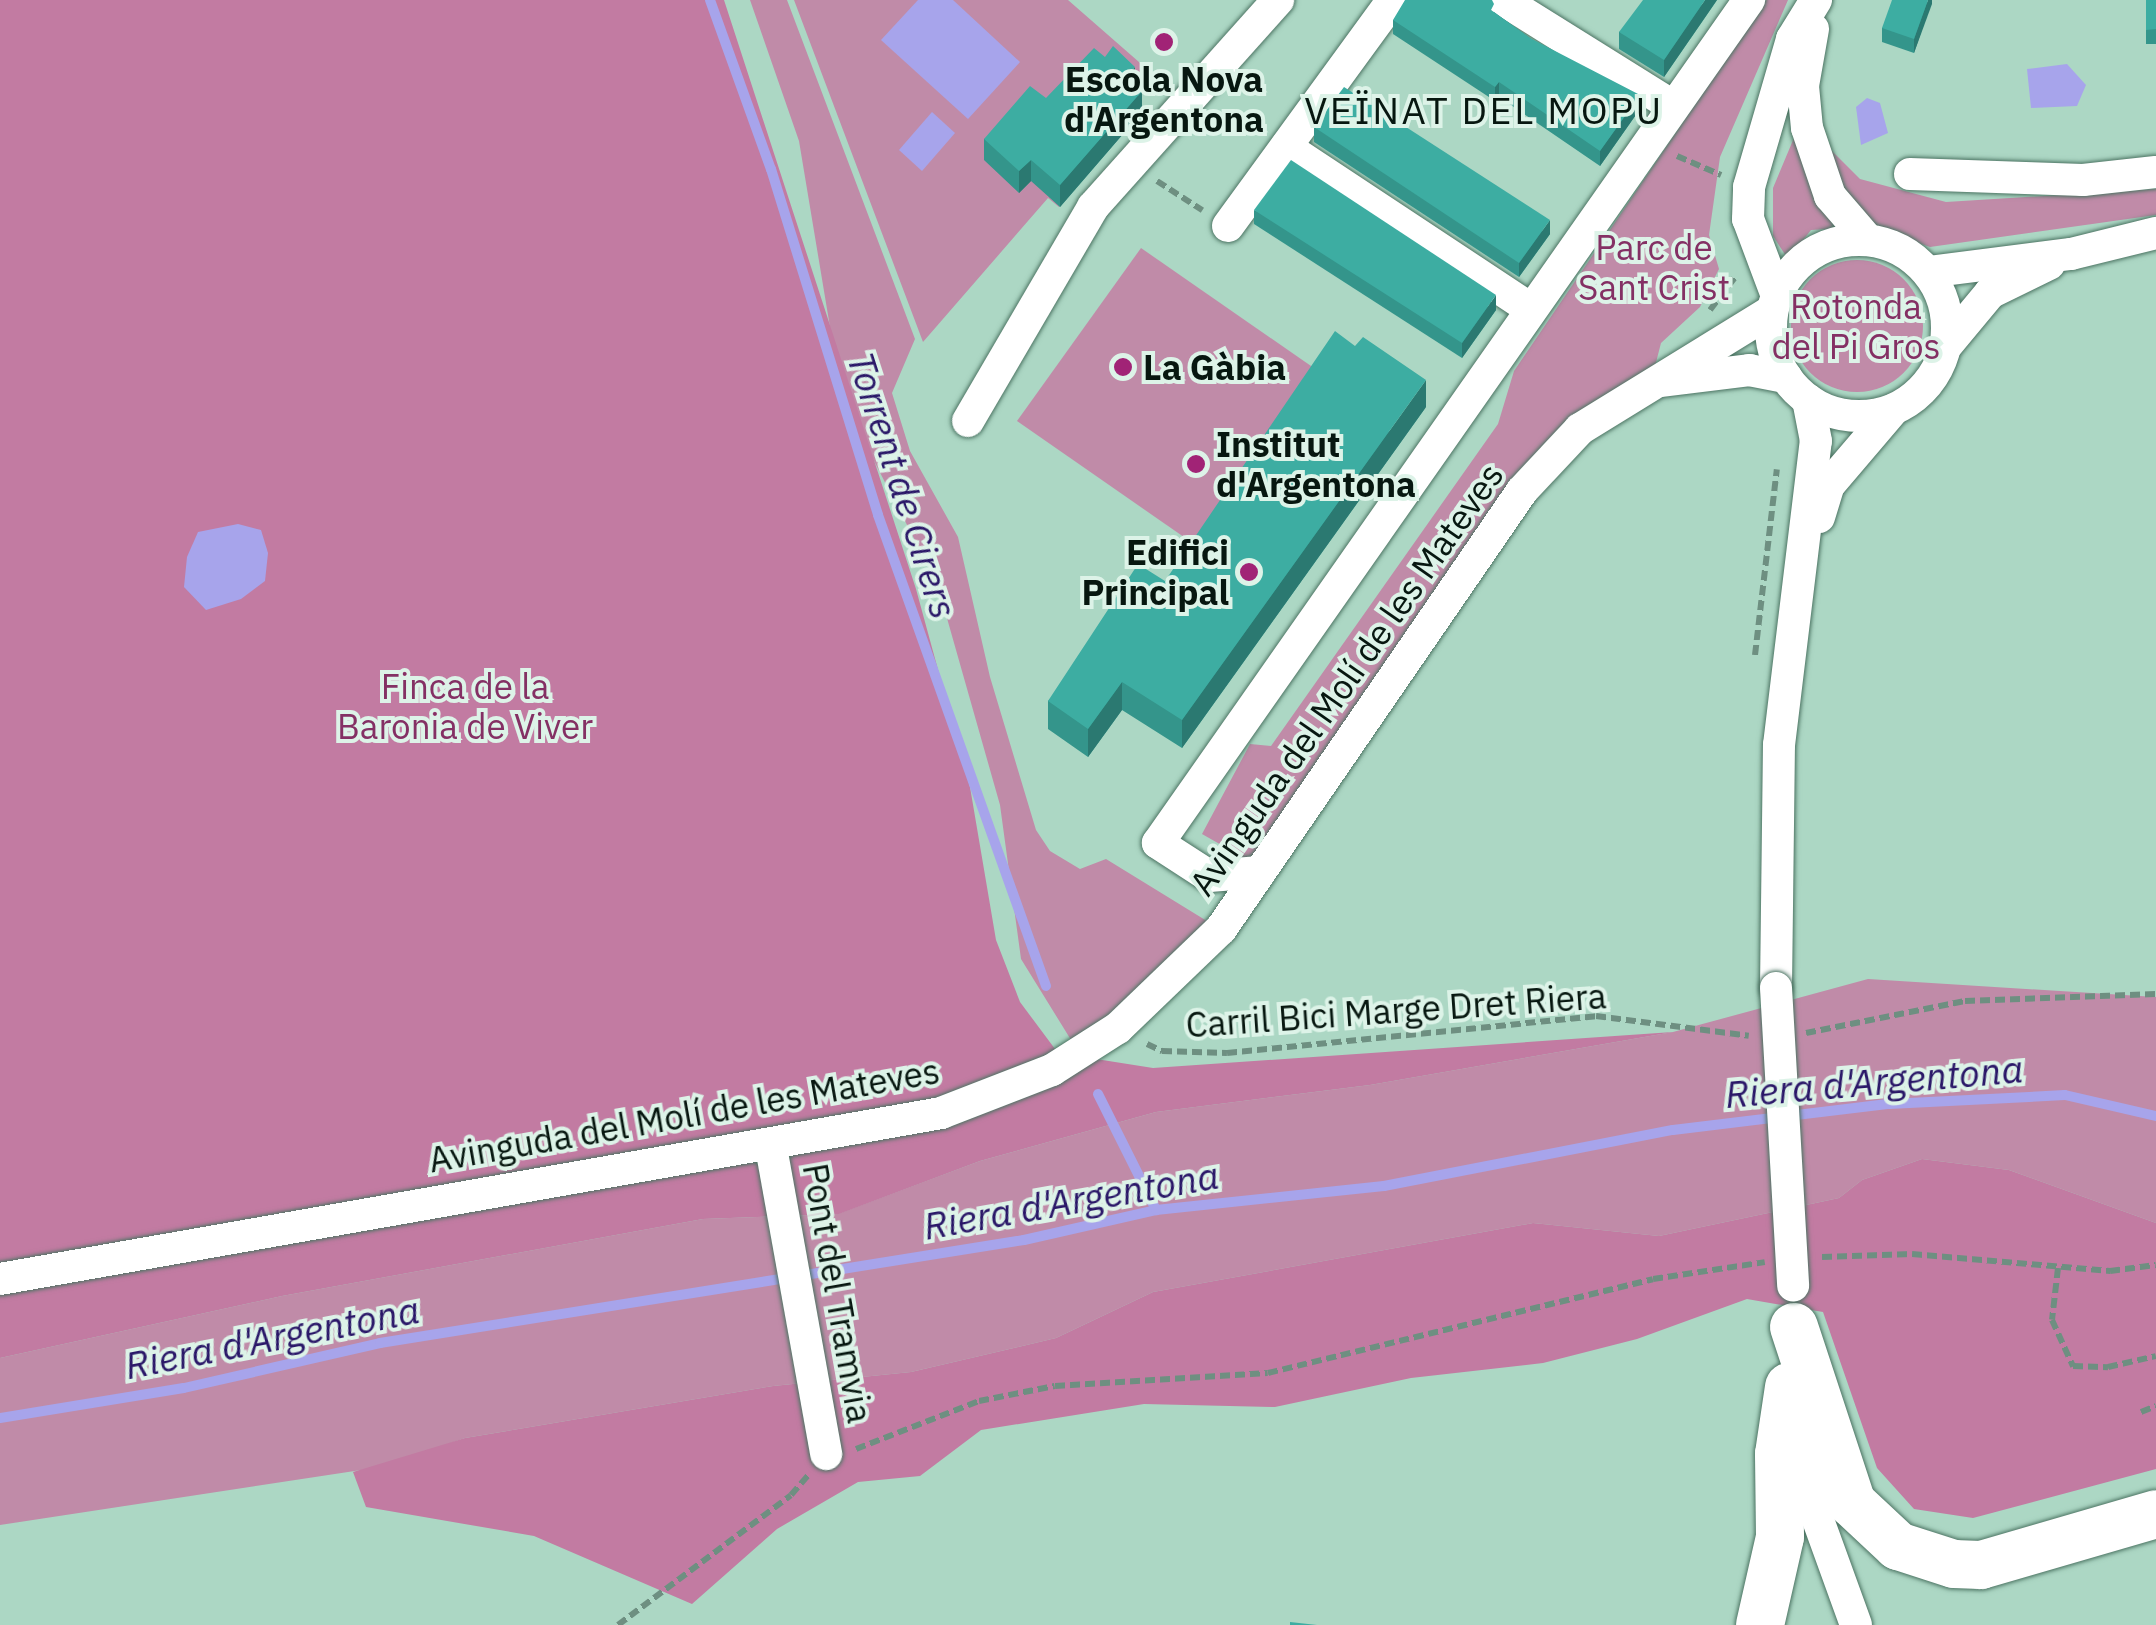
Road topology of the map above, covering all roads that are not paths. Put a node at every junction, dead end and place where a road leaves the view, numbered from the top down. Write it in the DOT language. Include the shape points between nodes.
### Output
graph roads {
  1 [pos="1278,0"];
  2 [pos="1393,0"];
  3 [pos="1503,0"];
  4 [pos="1749,0"];
  5 [pos="1818,0"];
  6 [pos="1671,106"];
  7 [pos="1286,147"];
  8 [pos="2156,172"];
  9 [pos="1910,174"];
  10 [pos="1228,226"];
  11 [pos="2156,232"];
  12 [pos="1868,240"];
  13 [pos="2071,254"];
  14 [pos="1928,272"];
  15 [pos="1775,304"];
  16 [pos="1529,308"];
  17 [pos="1946,346"];
  18 [pos="1660,382"];
  19 [pos="1797,389"];
  20 [pos="1892,410"];
  21 [pos="968,421"];
  22 [pos="1800,574"];
  23 [pos="1260,872"];
  24 [pos="772,1147"];
  25 [pos="0,1278"];
  26 [pos="1792,1283"];
  27 [pos="1789,1387"];
  28 [pos="826,1454"];
  29 [pos="2156,1514"];
  30 [pos="1760,1625"];
  31 [pos="1856,1625"];
  1 -- 21 [label="street" via="1093,207"];
  2 -- 7 [label="street"];
  3 -- 6 [label="street"];
  4 -- 6 [label="street"];
  5 -- 12 [label="street" via="1803,86 1807,128 1830,196"];
  5 -- 15 [label="street" via="1792,39 1749,187 1748,220"];
  6 -- 16 [label="street"];
  7 -- 10 [label="street"];
  7 -- 16 [label="street"];
  8 -- 9 [label="street" via="2083,180"];
  11 -- 13 [label="street"];
  12 -- 14 [label="street" via="1901,250"];
  12 -- 15 [label="street" via="1816,251"];
  13 -- 14 [label="street"];
  13 -- 17 [label="street" via="1990,294"];
  14 -- 17 [label="street" via="1945,307"];
  15 -- 18 [label="street, Avinguda del Molí de les Mateves"];
  15 -- 19 [label="street" via="1772,346"];
  16 -- 23 [label="street" via="1158,843 1209,876"];
  17 -- 20 [label="street" via="1928,385"];
  18 -- 19 [label="street" via="1749,370"];
  18 -- 23 [label="street, Avinguda del Molí de les Mateves" via="1580,429 1522,491"];
  19 -- 20 [label="street" via="1856,417"];
  19 -- 22 [label="street" via="1816,441"];
  20 -- 22 [label="street" via="1829,485"];
  22 -- 26 [label="street, bridge" via="1779,745 1776,988"];
  23 -- 24 [label="street, Avinguda del Molí de les Mateves" via="1221,928 1118,1028 1052,1070 941,1113"];
  24 -- 25 [label="street, Avinguda del Molí de les Mateves"];
  24 -- 28 [label="street, Pont del Tramvia"];
  26 -- 27 [label="street"];
  26 -- 29 [label="highway" via="1852,1502 1898,1546 1954,1564 1981,1565"];
  27 -- 30 [label="highway" via="1779,1454 1780,1537"];
  27 -- 31 [label="street" via="1809,1495"];
}
